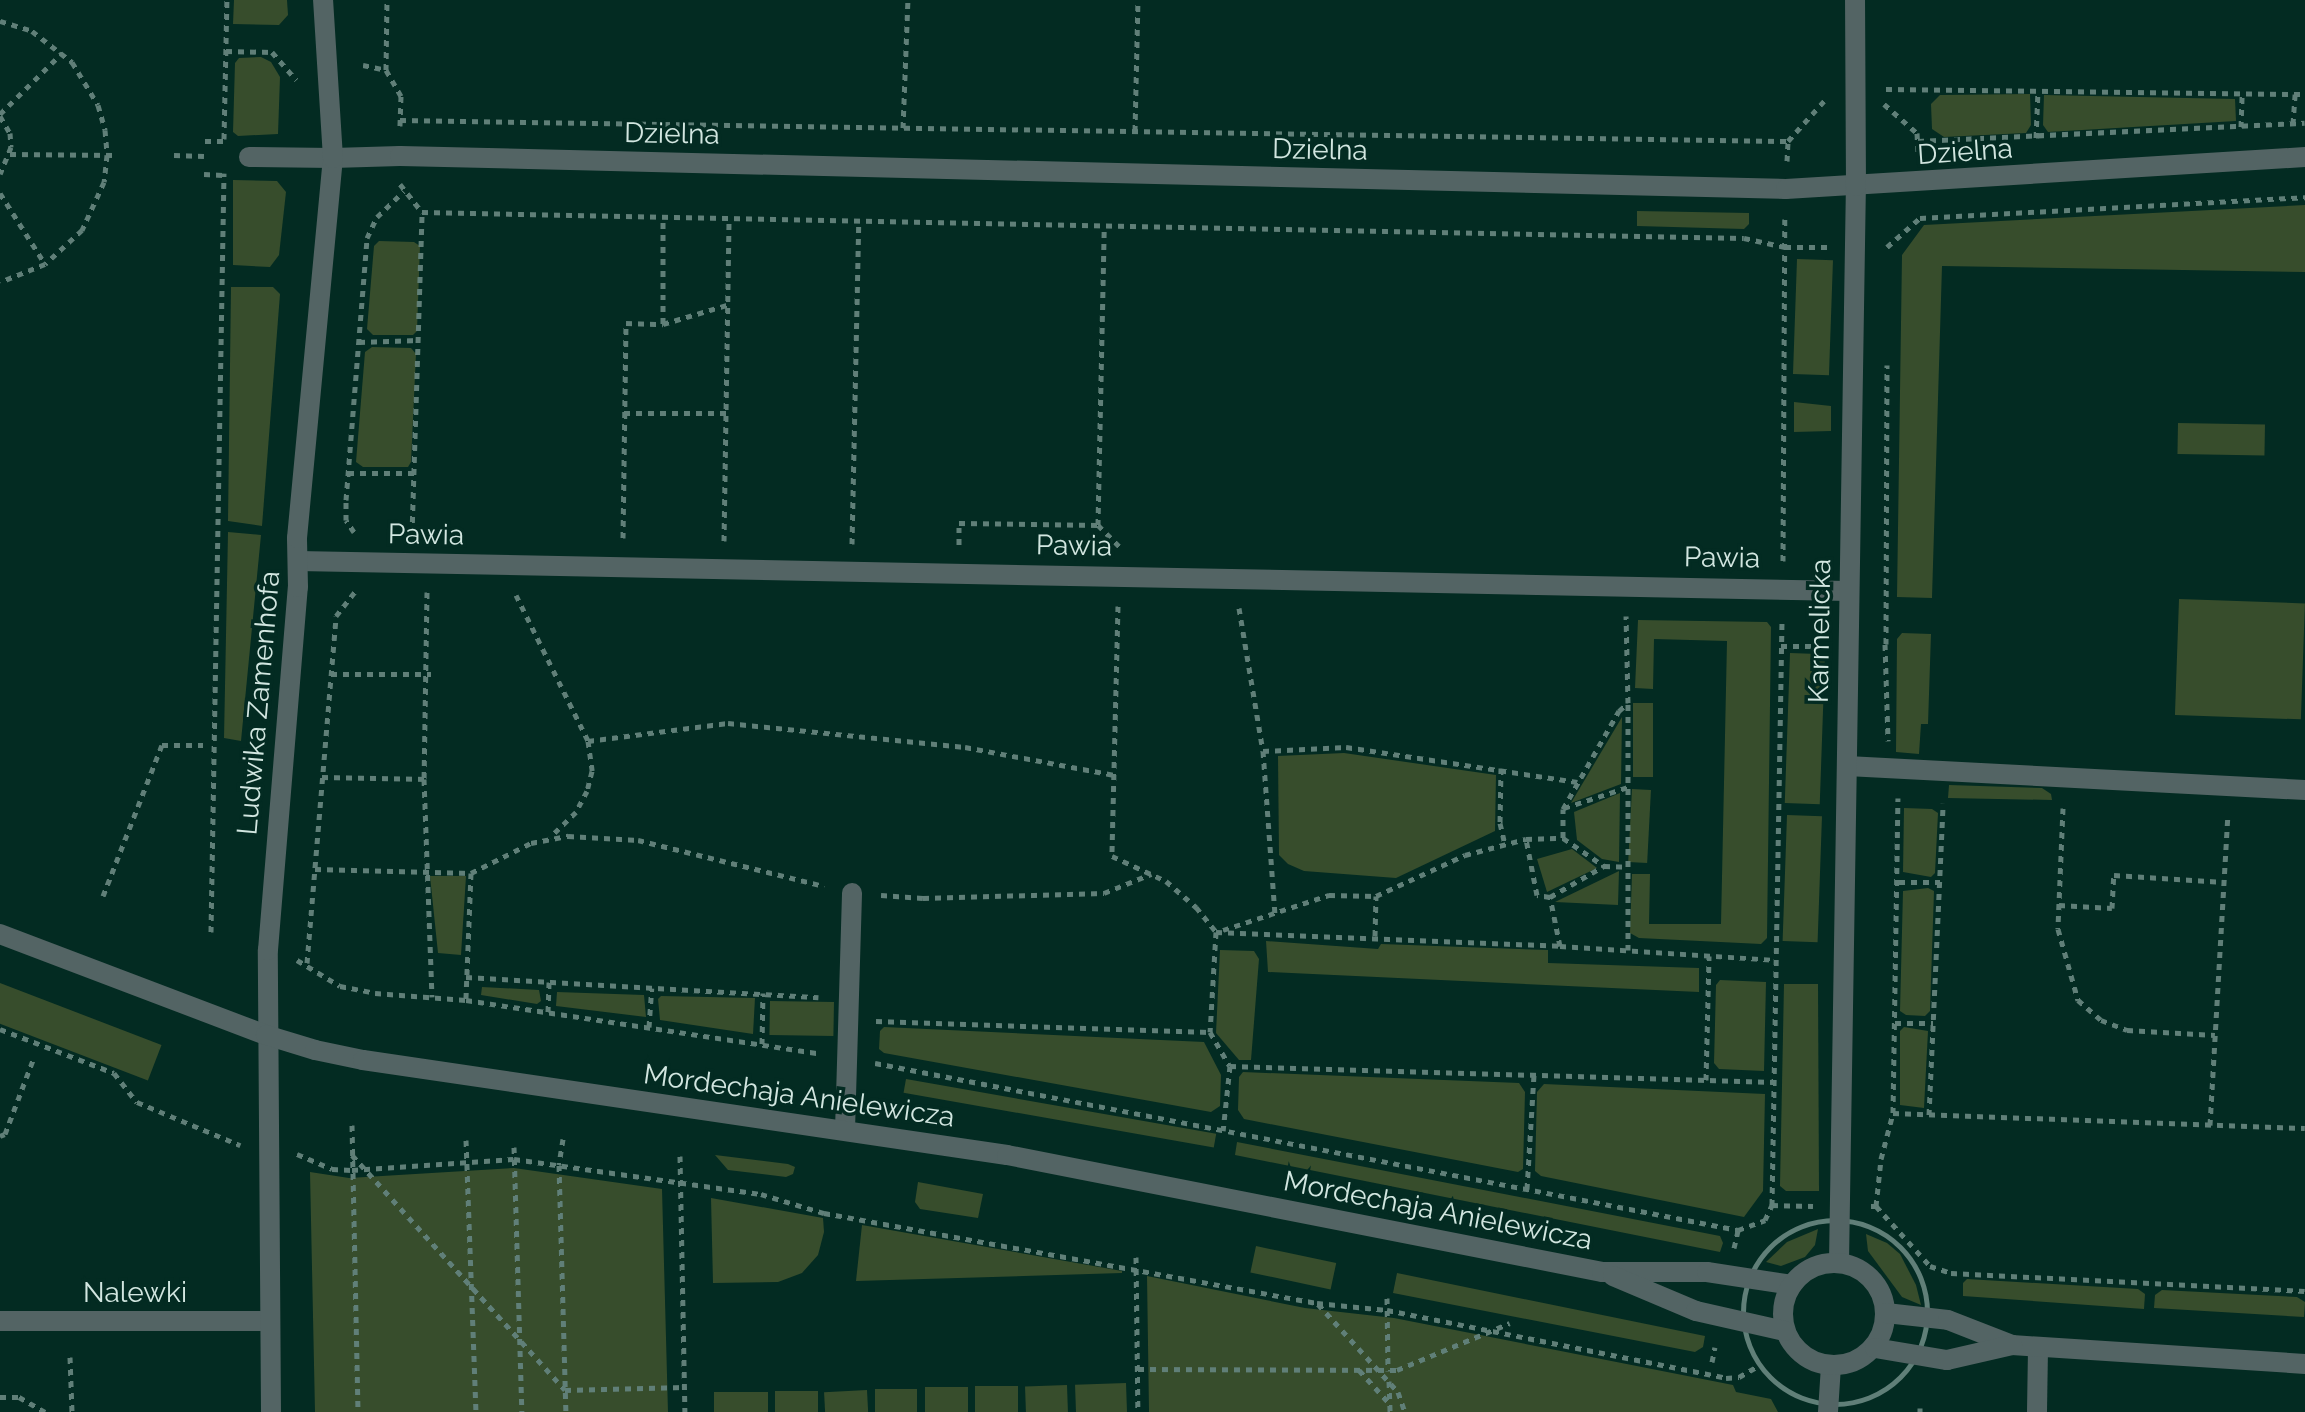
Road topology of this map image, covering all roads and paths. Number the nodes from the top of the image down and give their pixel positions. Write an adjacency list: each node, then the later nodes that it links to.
1 (227, 0): 8 (path)
2 (323, 0): 12 (street, Ludwika Zamenhofa)
3 (387, 0): 11 (path)
4 (908, 0): 25 (path)
5 (1138, 0): 26 (path)
6 (1855, 0): 19 (street, Karmelicka)
7 (0, 21): 9 (path)
8 (226, 51): 12 (path); 30 (path)
9 (63, 53): 20 (path); 32 (path)
10 (363, 65): 11 (path)
11 (386, 70): 21 (path)
12 (330, 87): 39 (street, Ludwika Zamenhofa)
13 (1886, 89): 14 (path)
14 (2038, 91): 15 (path); 27 (path)
15 (2242, 94): 16 (path); 24 (path)
16 (2295, 94): 17 (path); 23 (path)
17 (2305, 94)
18 (1824, 101): 19 (path)
19 (1853, 105): 29 (path); 43 (street, Karmelicka)
20 (0, 115): 31 (path)
21 (400, 120): 25 (path); 36 (path)
22 (2305, 123): 23 (path)
23 (2293, 124): 24 (path)
24 (2241, 127): 27 (path)
25 (903, 128): 26 (path)
26 (1135, 131): 28 (path)
27 (2036, 138): 29 (path)
28 (1788, 141)
29 (1918, 141): 42 (path)
30 (224, 152)
31 (10, 154): 32 (path); 41 (path)
32 (107, 155): 33 (path); 56 (path)
33 (115, 155)
34 (174, 155): 35 (path)
35 (204, 156)
36 (400, 156): 39 (street, Dzielna); 43 (street, Dzielna); 44 (path)
37 (249, 157): 39 (street, Dzielna)
38 (2305, 157): 42 (street, Dzielna)
39 (333, 158): 75 (street, Ludwika Zamenhofa)
40 (224, 164): 122 (path)
41 (0, 174)
42 (1920, 183): 43 (street, Dzielna); 50 (path)
43 (1856, 186): 54 (street, Karmelicka)
44 (404, 191): 47 (path); 61 (path)
45 (0, 193): 56 (path)
46 (2305, 197): 50 (path)
47 (422, 212): 48 (path); 60 (path)
48 (663, 217): 49 (path); 59 (path)
49 (729, 218): 51 (path); 58 (path)
50 (1920, 218): 53 (path)
51 (859, 221): 52 (path); 73 (path)
52 (1104, 227): 54 (path); 74 (path)
53 (1887, 247): 54 (path); 55 (path)
54 (1855, 248): 78 (street, Karmelicka)
55 (1887, 263)
56 (45, 264): 57 (path)
57 (0, 282)
58 (728, 305): 59 (path); 64 (path)
59 (663, 324): 63 (path)
60 (419, 340): 61 (path); 66 (path)
61 (359, 342): 65 (path)
62 (1887, 358): 83 (path)
63 (624, 413): 64 (path); 69 (path)
64 (726, 413): 71 (path)
65 (348, 473): 66 (path); 67 (path)
66 (414, 473): 68 (path)
67 (358, 540)
68 (412, 542)
69 (637, 543)
70 (710, 544): 71 (path)
71 (724, 544): 72 (path)
72 (737, 545)
73 (852, 549)
74 (959, 551)
75 (298, 561): 78 (street, Pawia); 146 (street, Ludwika Zamenhofa)
76 (357, 590): 84 (path)
77 (427, 591): 85 (path)
78 (1849, 591): 90 (street, Karmelicka)
79 (515, 593): 87 (path)
80 (1118, 605): 92 (path)
81 (1239, 607): 89 (path)
82 (1626, 615): 86 (path)
83 (1886, 644)
84 (331, 674): 85 (path); 93 (path)
85 (428, 674): 94 (path)
86 (1628, 703): 95 (path); 96 (path)
87 (588, 741): 92 (path); 103 (path)
88 (203, 745): 117 (path)
89 (1263, 751): 91 (path); 121 (path)
90 (1847, 766): 97 (street); 183 (street, Karmelicka)
91 (1501, 768): 95 (path); 106 (path)
92 (1114, 775): 112 (path)
93 (322, 777): 94 (path); 109 (path)
94 (427, 779): 110 (path)
95 (1577, 782): 101 (path)
96 (1628, 787): 101 (path); 108 (path)
97 (2305, 790)
98 (1894, 793): 113 (path)
99 (1943, 803): 114 (path)
100 (2063, 808): 120 (path)
101 (1563, 809): 104 (path)
102 (2228, 815): 115 (path)
103 (549, 837): 111 (path); 116 (path)
104 (1563, 838): 105 (path); 107 (path)
105 (1526, 839): 106 (path); 119 (path)
106 (1505, 845): 118 (path)
107 (1604, 866): 108 (path); 119 (path)
108 (1628, 867): 127 (path)
109 (315, 869): 110 (path); 131 (path)
110 (426, 871): 111 (path); 136 (path)
111 (471, 873): 132 (path)
112 (1151, 874): 116 (path); 123 (path)
113 (1899, 882): 114 (path); 141 (path)
114 (1940, 882): 142 (path)
115 (2224, 882): 120 (path); 147 (path)
116 (852, 893): 137 (street)
117 (103, 896)
118 (1376, 896): 121 (path); 125 (path)
119 (1550, 897): 126 (path)
120 (2059, 905): 147 (path)
121 (1275, 914): 123 (path)
122 (211, 932)
123 (1216, 932): 125 (path); 145 (path)
124 (0, 934): 146 (street, Mordechaja Anielewicza)
125 (1375, 936): 126 (path)
126 (1560, 946): 127 (path)
127 (1628, 950): 128 (path)
128 (1709, 956): 130 (path); 153 (path)
129 (296, 959): 131 (path)
130 (1775, 960)
131 (307, 963): 136 (path)
132 (466, 977): 133 (path); 138 (path)
133 (549, 982): 134 (path); 139 (path)
134 (652, 988): 135 (path); 143 (path)
135 (763, 993): 137 (path); 148 (path)
136 (432, 997): 138 (path)
137 (847, 998): 140 (street)
138 (466, 1000): 139 (path)
139 (548, 1012): 143 (path)
140 (847, 1020): 145 (path); 149 (street)
141 (1895, 1023): 142 (path); 155 (path)
142 (1933, 1023): 156 (path)
143 (649, 1027): 148 (path)
144 (0, 1029): 165 (path)
145 (1210, 1032): 151 (path)
146 (266, 1035): 160 (street, Mordechaja Anielewicza); 198 (street, Ludwika Zamenhofa)
147 (2215, 1035): 158 (path)
148 (762, 1045): 149 (path)
149 (845, 1057): 160 (street); 161 (path)
150 (33, 1060): 162 (path)
151 (1230, 1066): 152 (path); 161 (path)
152 (1534, 1075): 153 (path); 176 (path)
153 (1706, 1080): 154 (path)
154 (1774, 1082)
155 (1893, 1113): 156 (path); 187 (path)
156 (1929, 1115): 158 (path)
157 (352, 1125): 168 (path)
158 (2210, 1125): 159 (path)
159 (2305, 1128)
160 (845, 1130): 186 (street, Mordechaja Anielewicza)
161 (1223, 1131): 176 (path)
162 (0, 1136)
163 (563, 1139): 172 (path)
164 (466, 1140): 171 (path)
165 (236, 1144)
166 (514, 1147): 170 (path)
167 (291, 1152): 173 (path)
168 (352, 1155): 173 (path); 174 (path)
169 (680, 1156): 175 (path)
170 (514, 1159): 171 (path); 172 (path); 202 (path)
171 (467, 1163): 174 (path); 190 (path)
172 (559, 1165): 175 (path); 218 (path)
173 (352, 1170): 174 (path); 226 (path)
174 (366, 1170): 190 (path)
175 (680, 1182): 185 (path); 217 (path)
176 (1527, 1189): 181 (path)
177 (1772, 1205): 178 (path)
178 (1818, 1206)
179 (1815, 1223): 184 (path)
180 (1865, 1226): 194 (path)
181 (1738, 1230)
182 (1136, 1257): 185 (path)
183 (1839, 1263): 188 (street); 196 (street)
184 (1757, 1264)
185 (1136, 1268): 193 (path); 211 (path)
186 (1602, 1272): 188 (street, Mordechaja Anielewicza); 201 (street, Mordechaja Anielewicza)
187 (1951, 1273): 189 (path); 191 (path)
188 (1792, 1285): 201 (street)
189 (1950, 1286)
190 (473, 1288): 202 (path); 227 (path)
191 (2305, 1291)
192 (1387, 1298): 195 (path)
193 (1317, 1303): 195 (path); 213 (path)
194 (1927, 1305)
195 (1387, 1310): 200 (path); 214 (path)
196 (1886, 1313): 204 (street); 206 (street)
197 (0, 1321): 198 (street, Nalewki)
198 (269, 1321): 225 (street, Ludwika Zamenhofa)
199 (1510, 1323): 200 (path)
200 (1490, 1330): 209 (path); 214 (path)
201 (1785, 1331): 210 (street)
202 (520, 1340): 218 (path); 228 (path)
203 (1748, 1341): 209 (path)
204 (2012, 1345): 205 (street); 206 (street)
205 (2038, 1347): 208 (street); 235 (street)
206 (1875, 1348): 210 (street)
207 (70, 1357): 224 (path)
208 (2305, 1364)
209 (1760, 1365): 219 (path)
210 (1831, 1366): 234 (street)
211 (1138, 1369): 212 (path); 231 (path)
212 (1358, 1369): 213 (path); 222 (path)
213 (1377, 1369): 214 (path); 216 (path)
214 (1388, 1369): 216 (path)
215 (1903, 1375): 221 (path)
216 (1389, 1380): 222 (path); 233 (path)
217 (685, 1387): 218 (path); 230 (path)
218 (565, 1390): 229 (path)
219 (1792, 1394)
220 (0, 1397): 223 (path)
221 (1865, 1399)
222 (1389, 1403): 232 (path)
223 (45, 1412)
224 (72, 1412)
225 (271, 1412)
226 (358, 1412)
227 (476, 1412)
228 (522, 1412)
229 (566, 1412)
230 (685, 1412)
231 (1138, 1412)
232 (1390, 1412)
233 (1405, 1412)
234 (1828, 1412)
235 (2037, 1412)

